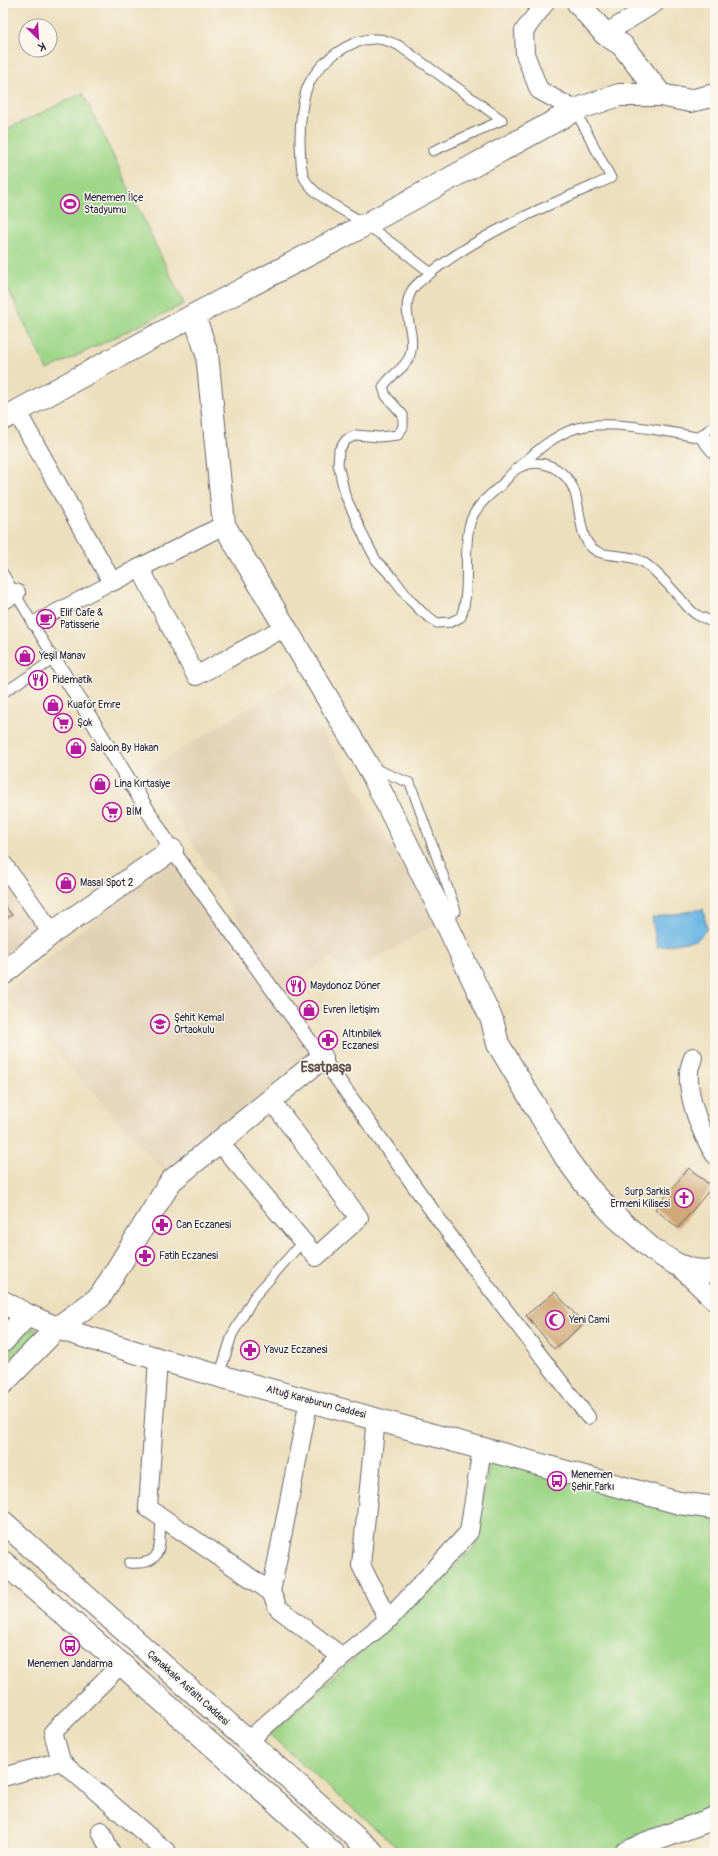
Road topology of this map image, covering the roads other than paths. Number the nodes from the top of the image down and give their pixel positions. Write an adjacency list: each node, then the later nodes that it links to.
1 (545, 3): 7 (street)
2 (578, 3): 4 (main road)
3 (655, 3): 4 (street)
4 (606, 34): 5 (main road)
5 (661, 95): 6 (main road); 7 (main road)
6 (715, 96)
7 (575, 110): 9 (main road); 10 (lane)
8 (433, 151): 9 (lane)
9 (366, 224): 10 (lane); 11 (main road)
10 (431, 273): 17 (lane)
11 (194, 315): 12 (main road); 18 (main road)
12 (10, 415): 21 (street)
13 (715, 426): 14 (lane)
14 (699, 437): 15 (lane); 16 (lane); 17 (lane)
15 (715, 440)
16 (715, 456)
17 (518, 468): 24 (lane)
18 (224, 525): 19 (street); 25 (main road)
19 (140, 568): 21 (street); 25 (street)
20 (3, 573): 22 (lane)
21 (112, 582): 23 (street)
22 (9, 597): 23 (lane)
23 (34, 623): 26 (lane)
24 (715, 626)
25 (284, 627): 28 (main road)
26 (54, 659): 27 (lane); 29 (street)
27 (3, 693)
28 (368, 766): 31 (main road); 31 (lane)
29 (172, 850): 32 (main road); 35 (street)
30 (3, 864): 32 (street)
31 (442, 914): 40 (main road)
32 (52, 933): 33 (main road)
33 (3, 974)
34 (693, 1057): 38 (street)
35 (322, 1058): 36 (main road); 51 (street)
36 (271, 1100): 37 (main road); 39 (street)
37 (219, 1142): 39 (street); 45 (main road)
38 (715, 1155)
39 (303, 1241): 48 (lane)
40 (676, 1264): 41 (main road); 43 (street)
41 (715, 1272)
42 (3, 1302): 44 (main road, Altuğ Karaburun Caddesi)
43 (715, 1302)
44 (27, 1315): 45 (main road, Altuğ Karaburun Caddesi); 46 (main road)
45 (57, 1328): 47 (main road, Altuğ Karaburun Caddesi); 49 (main road)
46 (3, 1341)
47 (158, 1359): 48 (main road, Altuğ Karaburun Caddesi); 55 (street)
48 (219, 1376): 50 (main road, Altuğ Karaburun Caddesi)
49 (3, 1383)
50 (309, 1400): 52 (main road, Altuğ Karaburun Caddesi); 59 (street)
51 (588, 1418)
52 (376, 1419): 53 (main road, Altuğ Karaburun Caddesi); 60 (street)
53 (482, 1448): 54 (main road, Altuğ Karaburun Caddesi); 60 (street)
54 (715, 1508)
55 (161, 1517): 58 (lane); 59 (street)
56 (4, 1523): 63 (main road, Çanakkale Asfaltı Caddesi)
57 (3, 1562): 62 (main road)
58 (129, 1563)
59 (271, 1592): 61 (street)
60 (388, 1620): 61 (street)
61 (342, 1657): 63 (street)
62 (121, 1664): 64 (street); 71 (main road)
63 (248, 1742): 72 (main road, Çanakkale Asfaltı Caddesi)
64 (61, 1761): 65 (street); 70 (street)
65 (3, 1777)
66 (715, 1818): 68 (main road)
67 (101, 1831): 69 (street)
68 (650, 1848): 73 (main road)
69 (111, 1853)
70 (168, 1853)
71 (333, 1853)
72 (373, 1853)
73 (626, 1853)

